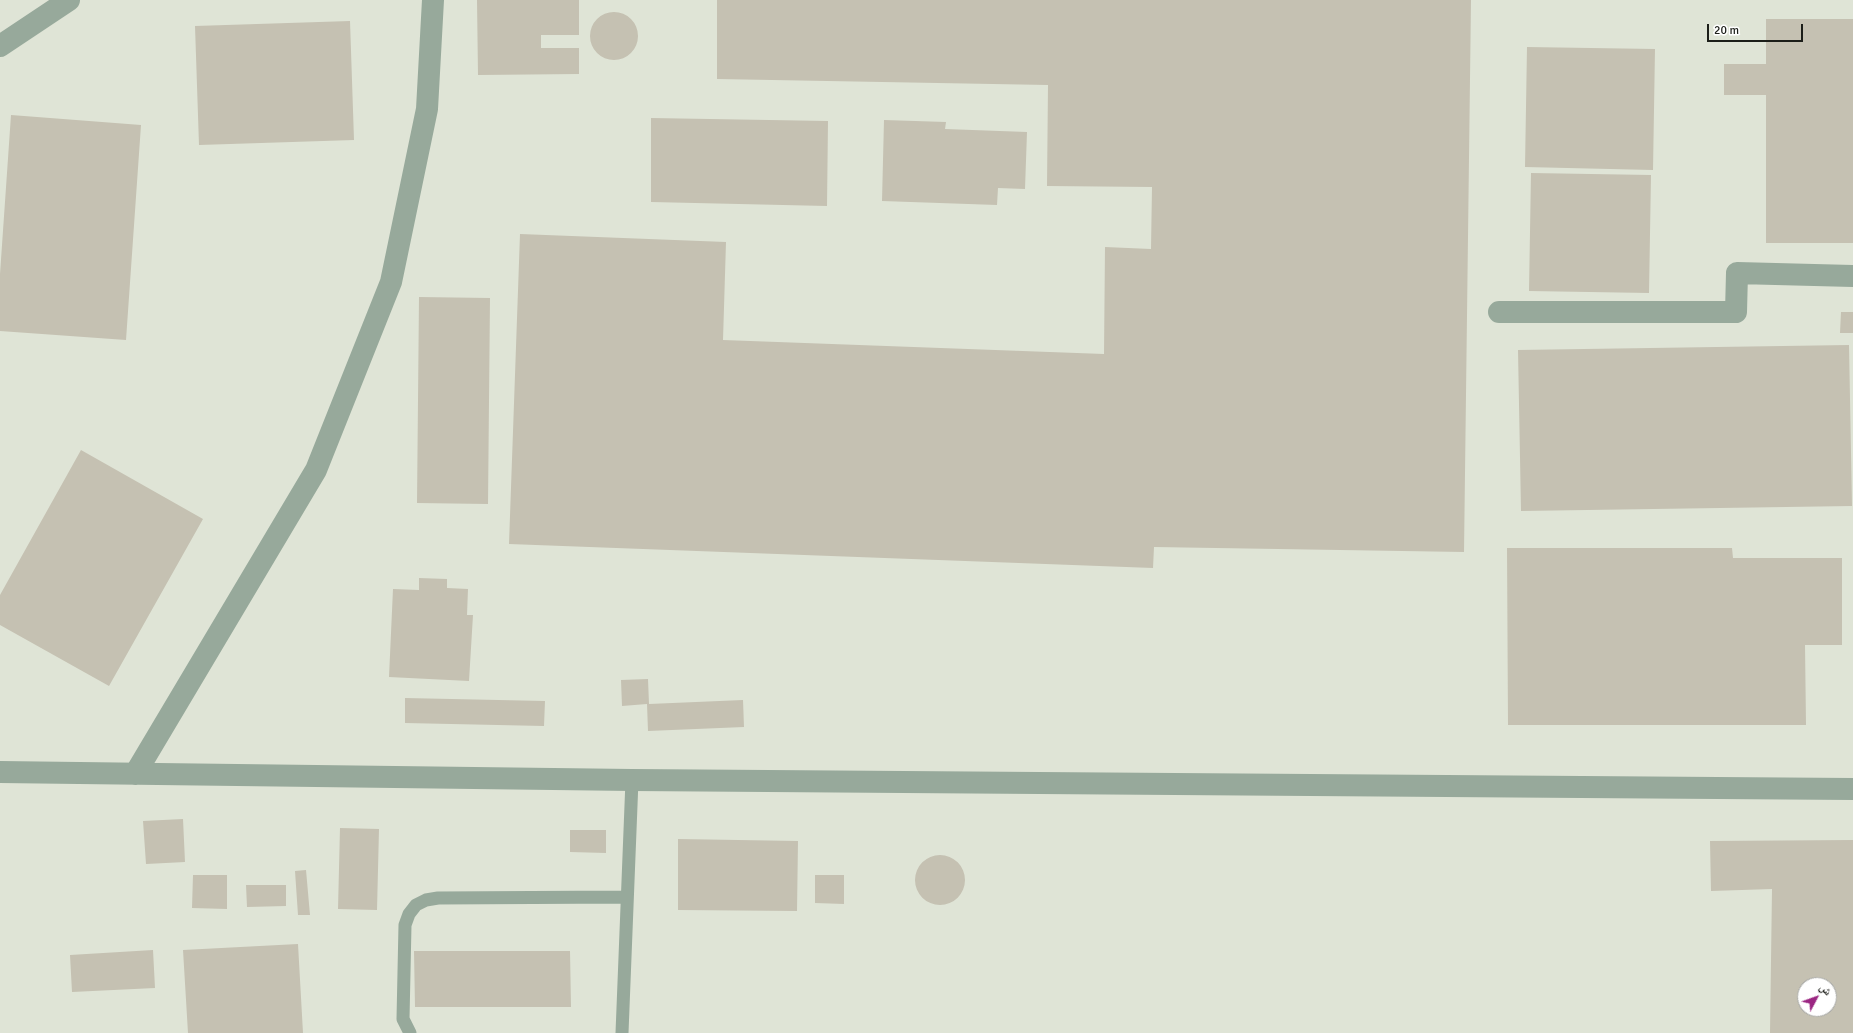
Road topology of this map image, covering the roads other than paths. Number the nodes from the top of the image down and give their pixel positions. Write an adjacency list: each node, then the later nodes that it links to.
1 (69, 0): 3 (street)
2 (433, 0): 7 (street)
3 (0, 46)
4 (1853, 276): 5 (street)
5 (1499, 312)
6 (0, 772): 7 (street)
7 (135, 774): 8 (street)
8 (632, 780): 9 (street); 10 (lane)
9 (1853, 789)
10 (626, 896): 11 (lane); 12 (lane)
11 (410, 1033)
12 (622, 1033)

